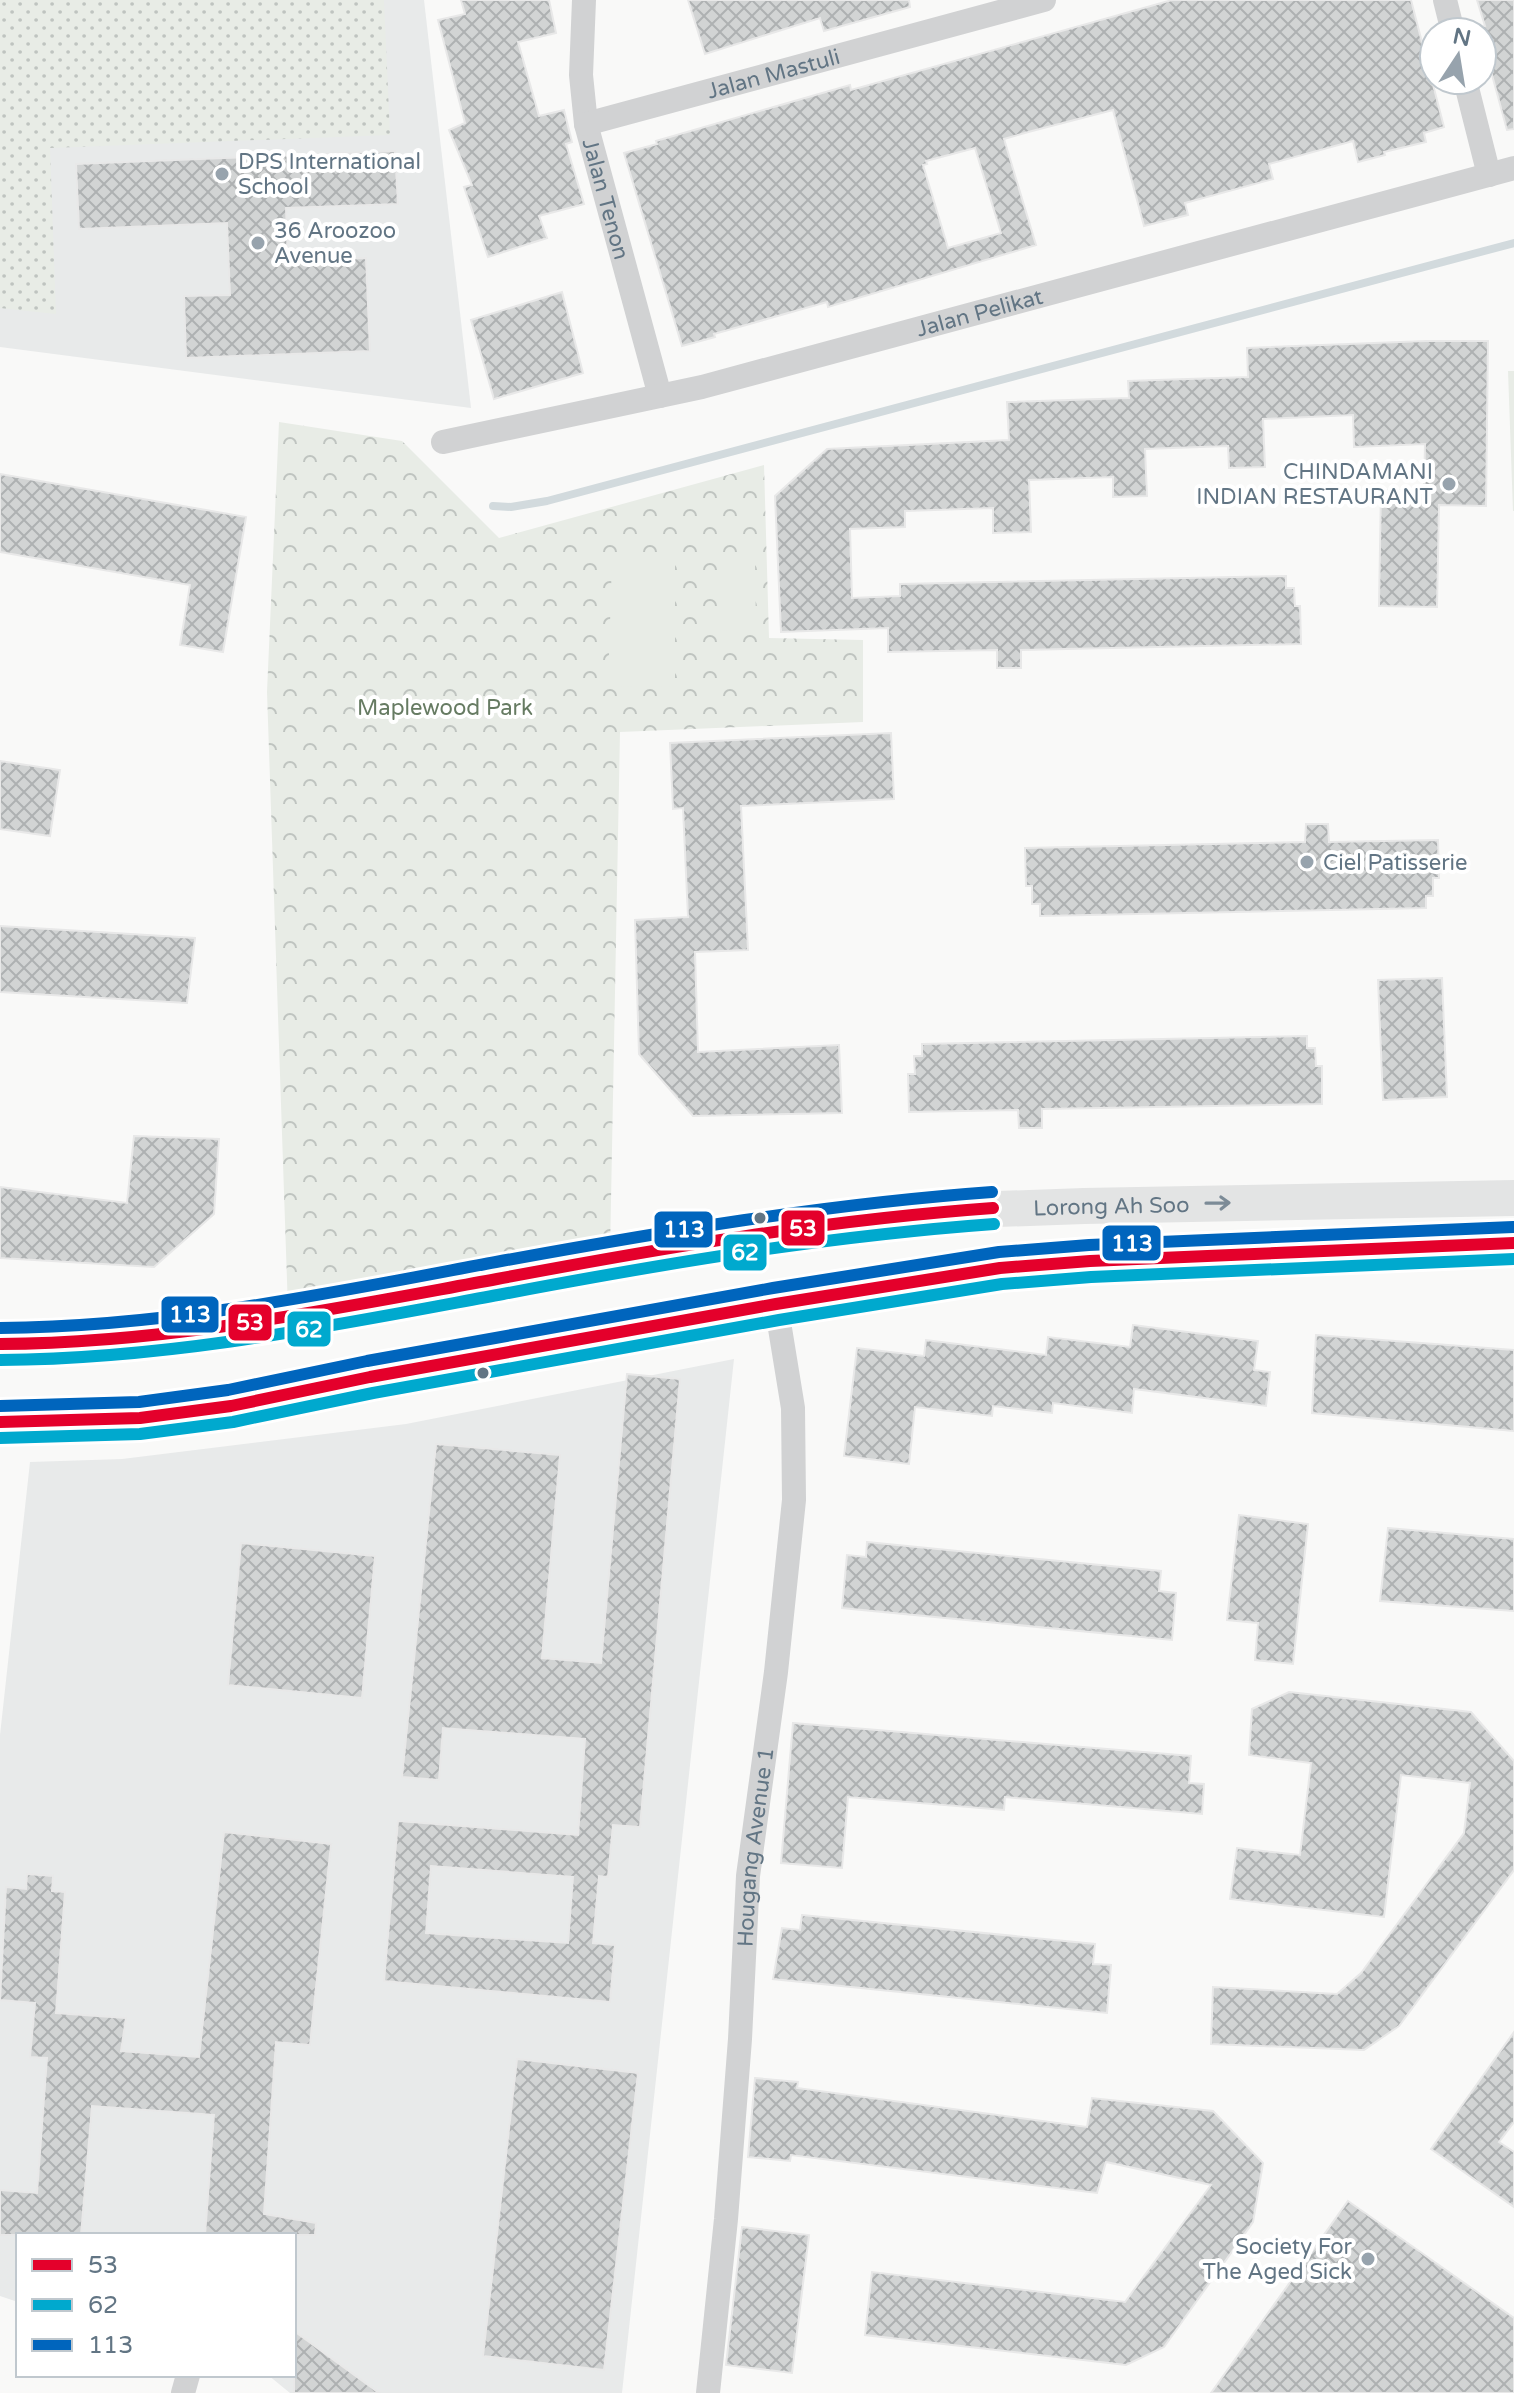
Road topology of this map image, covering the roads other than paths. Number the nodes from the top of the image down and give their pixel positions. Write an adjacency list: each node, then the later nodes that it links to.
1 (584, 0): 5 (street, Jalan Tenon)
2 (1044, 0): 3 (street, Jalan Mastuli)
3 (958, 11): 5 (street, Jalan Mastuli)
4 (1469, 96): 7 (street)
5 (586, 124): 8 (street, Jalan Tenon)
6 (1514, 168): 7 (street, Jalan Pelikat)
7 (1489, 175): 8 (street, Jalan Pelikat)
8 (660, 396): 9 (street, Jalan Pelikat)
9 (443, 442)
10 (1514, 1198): 11 (main road, Lorong Ah Soo, one-way to 10)
11 (1084, 1206): 13 (main road); 15 (main road, Lorong Ah Soo)
12 (1514, 1243): 13 (main road)
13 (1090, 1261): 14 (main road)
14 (776, 1304): 16 (main road); 17 (street, Hougang Avenue 1)
15 (0, 1344)
16 (0, 1422)
17 (708, 2393)

